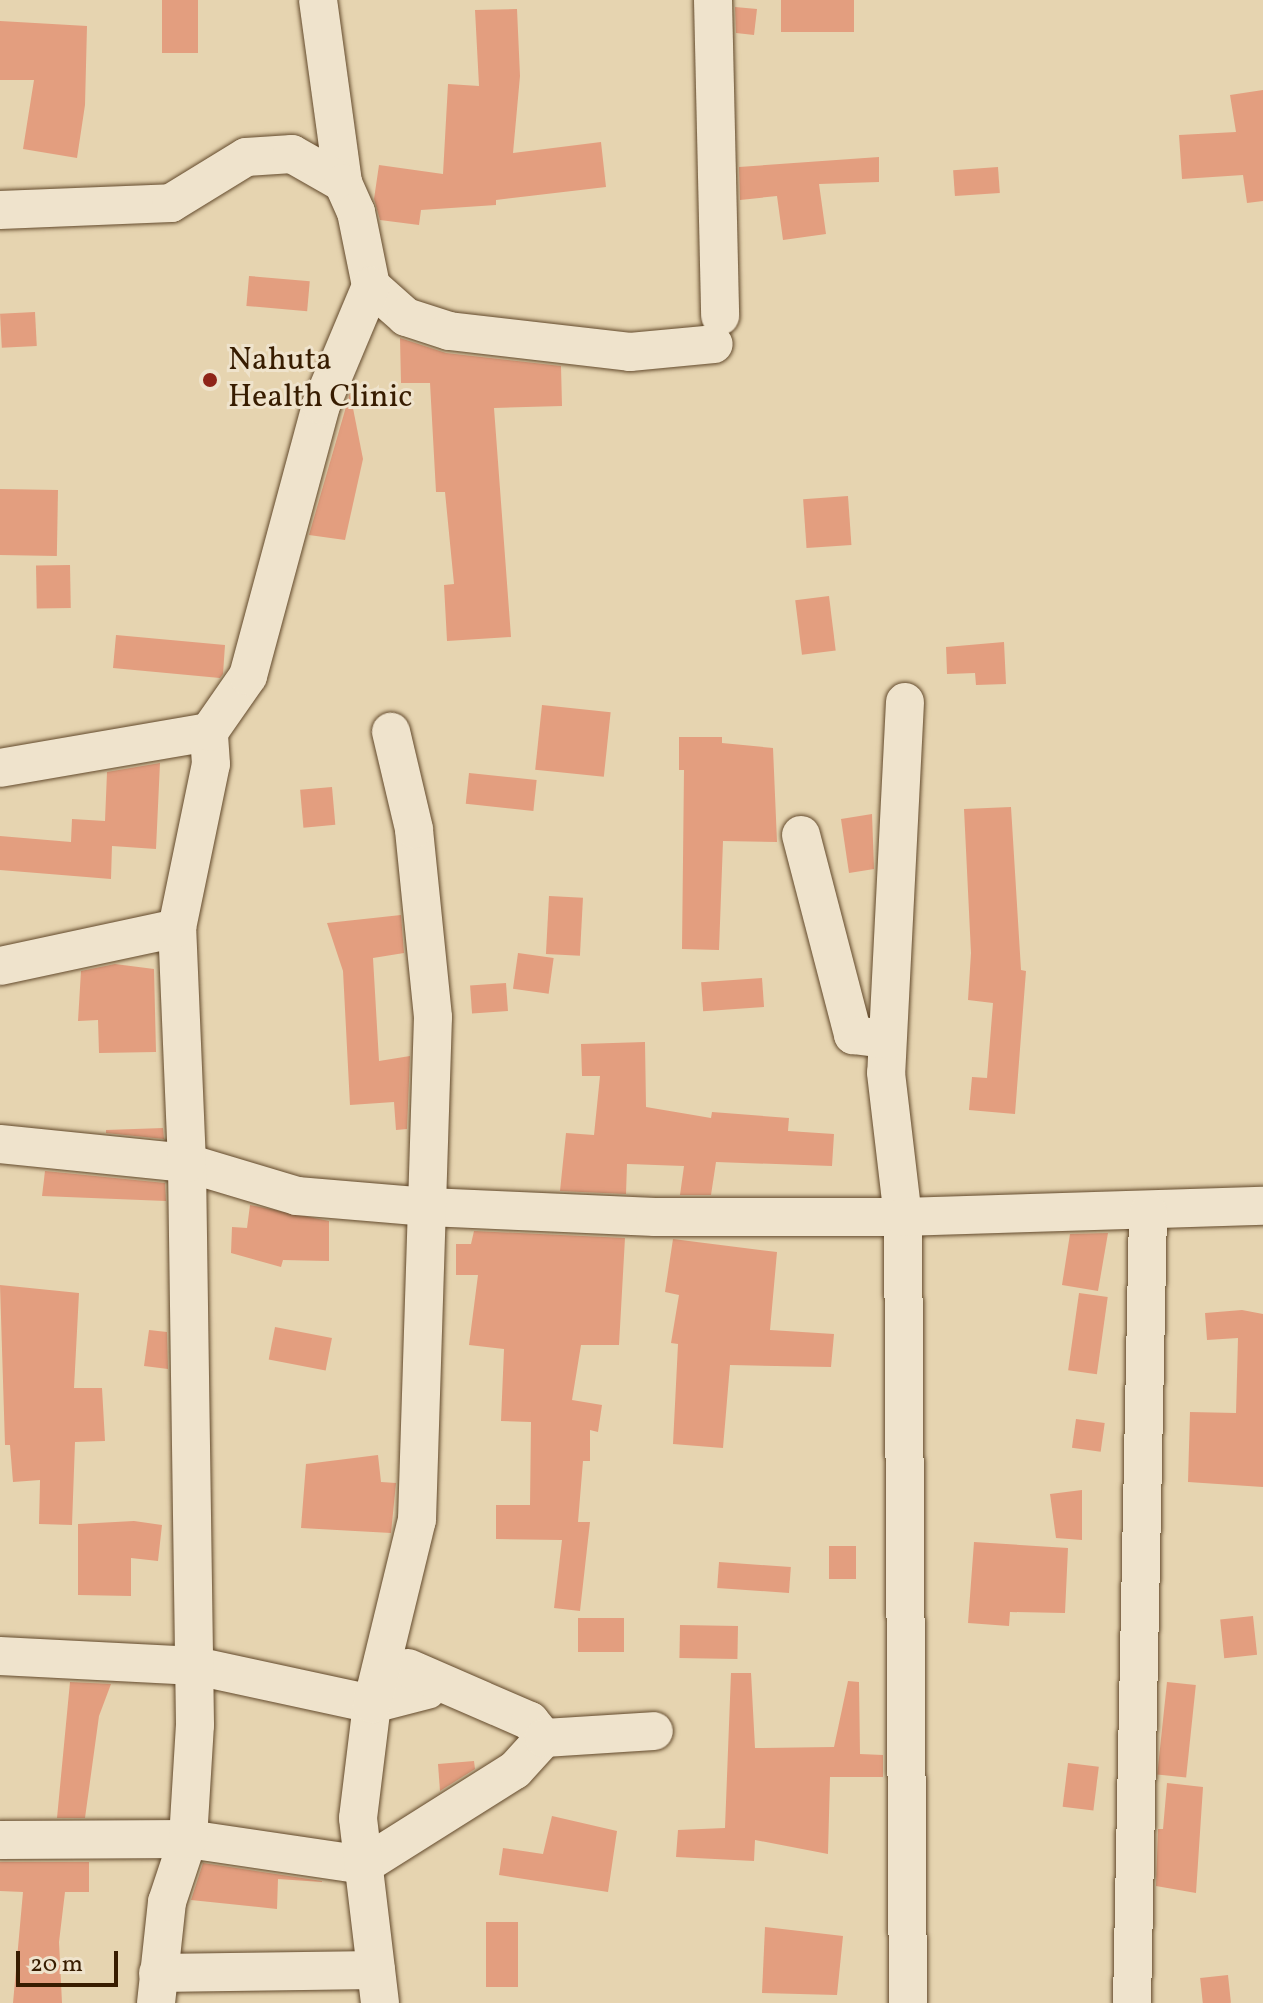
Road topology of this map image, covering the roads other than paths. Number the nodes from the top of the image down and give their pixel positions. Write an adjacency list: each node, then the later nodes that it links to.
1 (318, 0): 3 (street)
2 (713, 0): 5 (street)
3 (343, 183): 4 (street); 5 (street)
4 (0, 210)
5 (371, 286): 7 (street)
6 (905, 702): 13 (street)
7 (209, 732): 9 (street); 11 (street)
8 (391, 732): 17 (street)
9 (0, 768)
10 (801, 835): 13 (street)
11 (177, 928): 12 (street); 15 (street)
12 (0, 966)
13 (887, 1039): 19 (street)
14 (0, 1144): 15 (street)
15 (187, 1163): 17 (street); 22 (street)
16 (1263, 1206): 18 (street)
17 (428, 1207): 19 (street); 21 (street)
18 (1148, 1213): 19 (street); 33 (street)
19 (903, 1217): 32 (street)
20 (0, 1656): 22 (street)
21 (384, 1657): 24 (street); 26 (street)
22 (196, 1666): 24 (street); 27 (street)
23 (427, 1690): 24 (street)
24 (372, 1704): 29 (street)
25 (654, 1731): 26 (street)
26 (544, 1738): 29 (street)
27 (188, 1839): 28 (street); 29 (street); 31 (street)
28 (0, 1840)
29 (364, 1865): 30 (street)
30 (378, 1987): 31 (street)
31 (157, 1988)
32 (908, 2003)
33 (1132, 2003)

